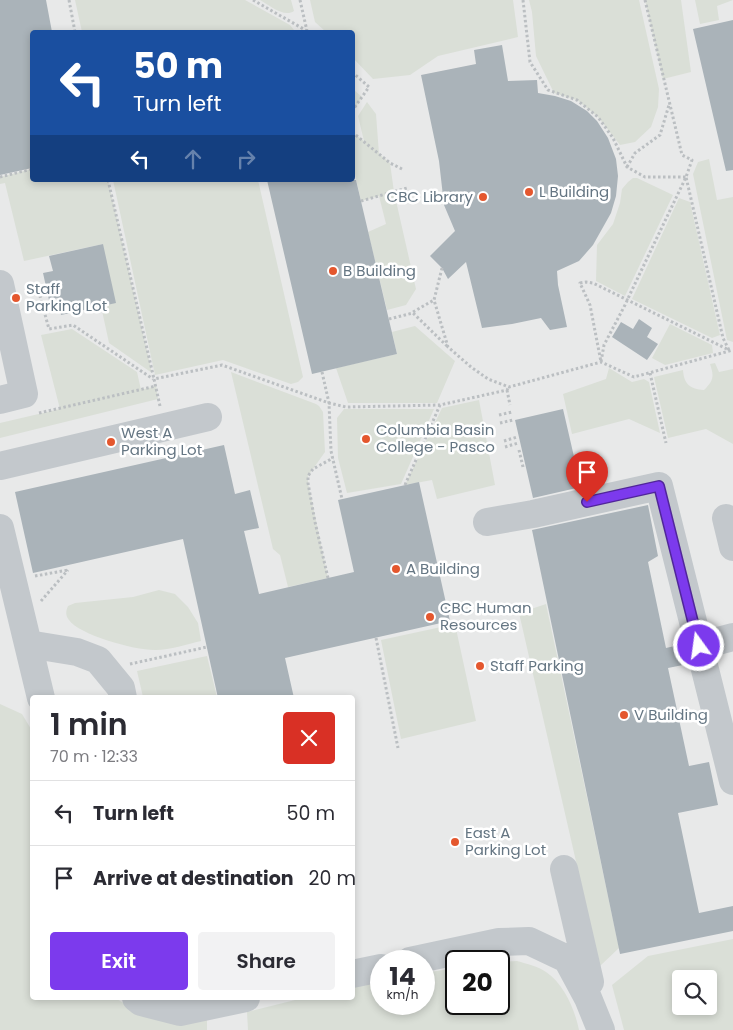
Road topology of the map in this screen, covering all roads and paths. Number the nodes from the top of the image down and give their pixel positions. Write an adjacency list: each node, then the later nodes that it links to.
1 (68, 0): 6 (path)
2 (252, 0): 7 (path)
3 (300, 0): 8 (path)
4 (523, 0): 13 (path)
5 (645, 0): 10 (path)
6 (76, 30)
7 (304, 30)
8 (307, 30)
9 (355, 75): 11 (path)
10 (669, 104): 13 (path); 17 (path)
11 (355, 106)
12 (355, 134): 14 (path)
13 (627, 167): 17 (path)
14 (402, 169)
15 (30, 170): 16 (path)
16 (0, 177)
17 (686, 177): 25 (path); 29 (path)
18 (108, 182): 33 (path)
19 (408, 188): 20 (path)
20 (361, 201)
21 (442, 268): 24 (path)
22 (0, 284): 37 (lane)
23 (46, 287): 33 (path)
24 (434, 300): 26 (path); 28 (path)
25 (627, 300): 29 (path); 30 (path); 30 (path)
26 (413, 312): 27 (path); 28 (path)
27 (389, 319)
28 (448, 347): 35 (path)
29 (731, 350): 32 (path)
30 (601, 362): 32 (path); 35 (path)
31 (322, 372): 38 (path)
32 (650, 373): 50 (path)
33 (154, 379): 34 (path); 38 (path)
34 (156, 386): 36 (path); 42 (path)
35 (508, 388): 39 (path); 40 (path)
36 (158, 398)
37 (0, 400)
38 (329, 403): 39 (path); 53 (path)
39 (440, 405): 56 (path)
40 (510, 405)
41 (512, 412): 43 (path)
42 (34, 415)
43 (499, 415)
44 (208, 417): 54 (lane)
45 (513, 420): 46 (path)
46 (500, 423)
47 (517, 437): 48 (path)
48 (504, 441)
49 (518, 443): 51 (path)
50 (666, 443)
51 (505, 447)
52 (519, 450): 55 (path)
53 (333, 458): 57 (path); 63 (path)
54 (0, 466)
55 (523, 466)
56 (406, 485)
57 (342, 499)
58 (726, 518): 61 (lane)
59 (487, 522): 68 (lane)
60 (0, 528): 67 (lane)
61 (733, 547)
62 (29, 577): 64 (path)
63 (328, 578)
64 (36, 607)
65 (733, 637): 68 (lane)
66 (376, 638): 73 (path)
67 (28, 644): 71 (lane); 72 (lane)
68 (699, 646): 74 (lane)
69 (207, 647): 70 (path)
70 (130, 664)
71 (40, 695)
72 (123, 695)
73 (398, 748)
74 (733, 781)
75 (564, 870): 81 (lane)
76 (435, 956): 81 (lane)
77 (370, 970): 78 (lane)
78 (355, 973)
79 (138, 1000): 80 (lane)
80 (237, 1000)
81 (601, 1030)

